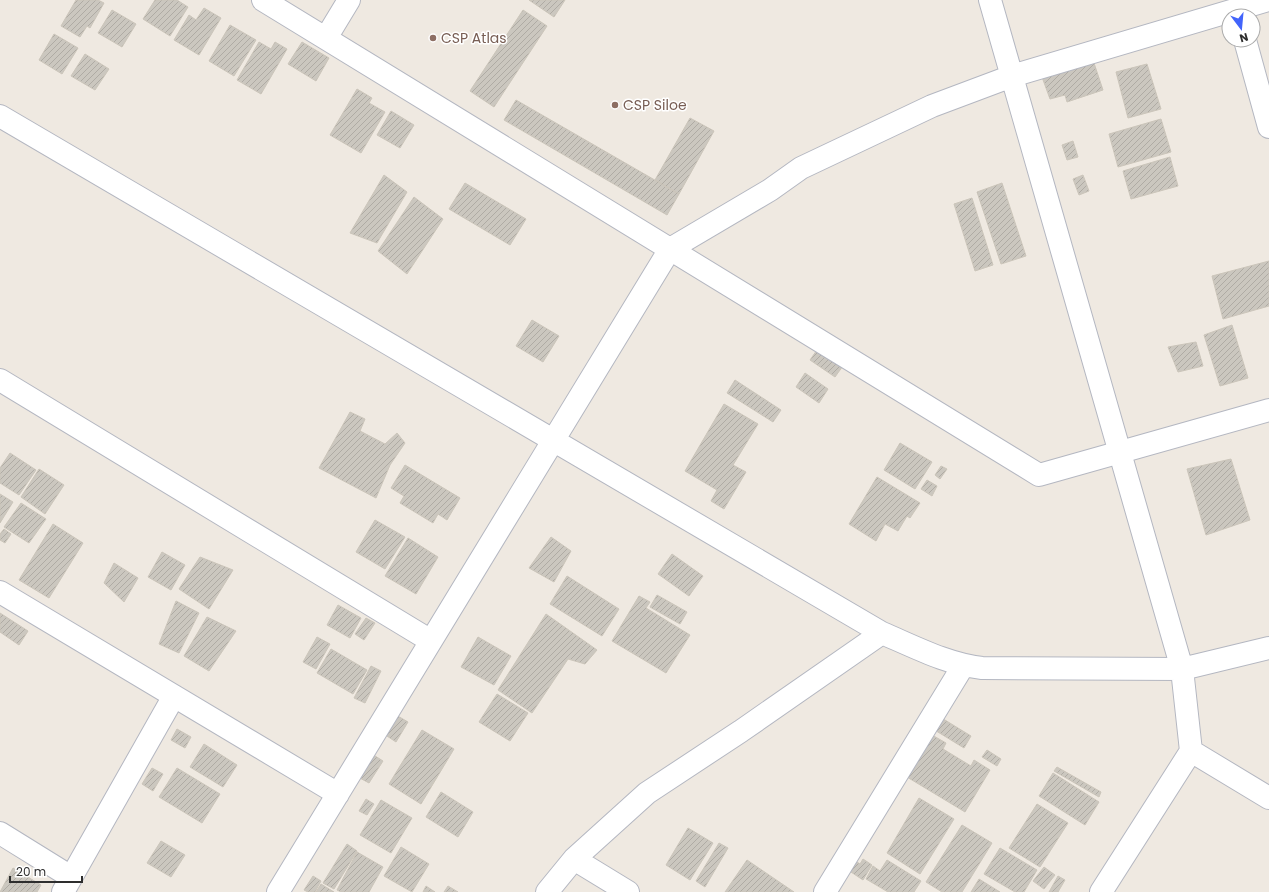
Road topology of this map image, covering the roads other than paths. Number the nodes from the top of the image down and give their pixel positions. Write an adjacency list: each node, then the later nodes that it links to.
1 (263, 0): 7 (street)
2 (349, 0): 7 (street)
3 (990, 0): 9 (street)
4 (1268, 0): 5 (street)
5 (1249, 8)
6 (1221, 17): 9 (street)
7 (326, 38): 12 (street)
8 (1247, 48): 11 (street)
9 (1012, 76): 12 (street); 16 (street)
10 (0, 116): 15 (street)
11 (1269, 127)
12 (670, 249): 15 (street); 16 (street)
13 (0, 380): 19 (street)
14 (1269, 410): 16 (street)
15 (553, 440): 18 (street); 19 (street)
16 (1120, 453): 22 (street)
17 (0, 592): 23 (street)
18 (882, 633): 21 (street); 28 (street)
19 (431, 641): 25 (street)
20 (1269, 648): 22 (street)
21 (963, 666): 22 (street); 33 (street)
22 (1182, 669): 24 (street)
23 (174, 696): 25 (street); 29 (street)
24 (1192, 751): 26 (street); 34 (street)
25 (338, 794): 30 (street)
26 (1269, 798)
27 (0, 833): 29 (street)
28 (574, 859): 31 (street); 32 (street)
29 (67, 885)
30 (278, 892)
31 (547, 892)
32 (628, 892)
33 (825, 892)
34 (1101, 892)

